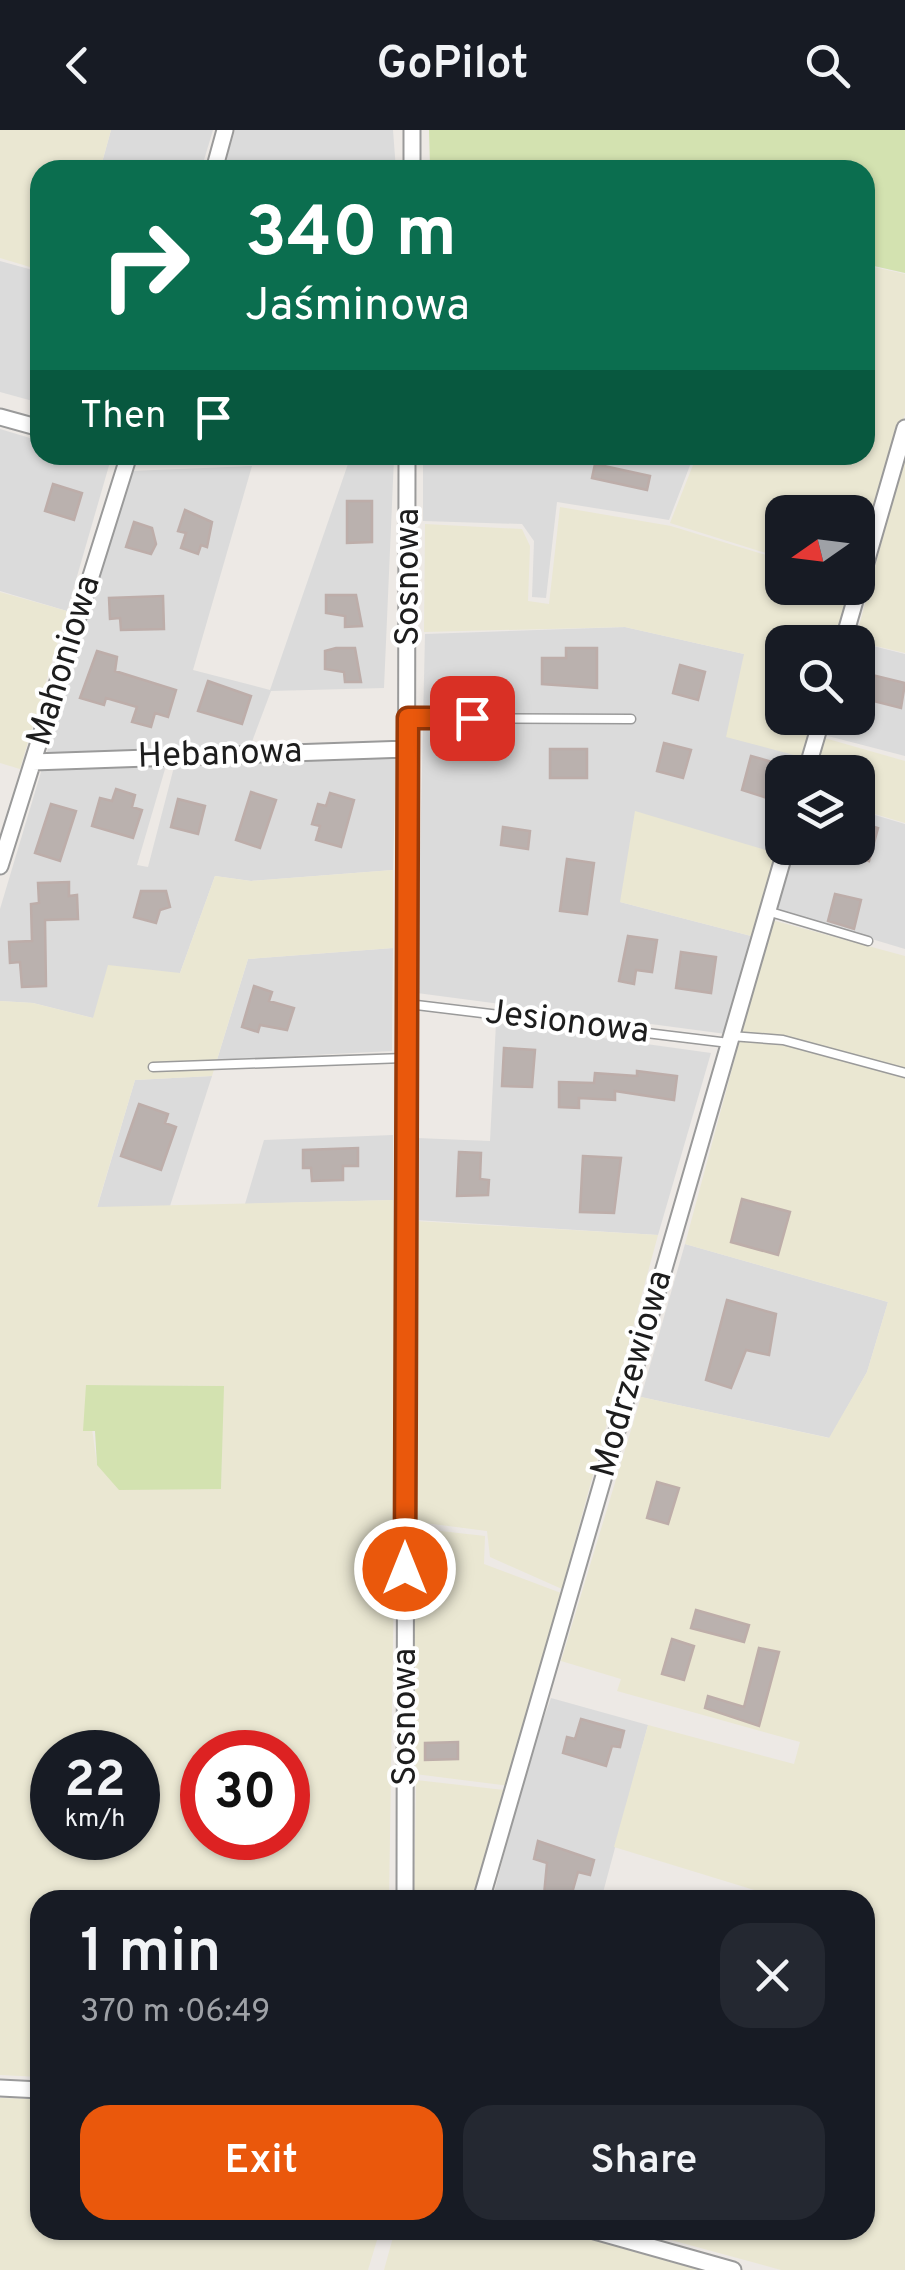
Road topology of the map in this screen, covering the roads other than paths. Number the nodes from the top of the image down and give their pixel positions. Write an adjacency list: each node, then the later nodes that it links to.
1 (225, 130): 3 (street)
2 (412, 130): 4 (street)
3 (217, 160)
4 (412, 160)
5 (0, 416): 6 (street)
6 (30, 425)
7 (905, 428): 10 (street)
8 (126, 465): 14 (street, Mahoniowa)
9 (408, 465): 11 (street, Sosnowa)
10 (848, 625)
11 (408, 718): 12 (lane); 13 (street, Sosnowa)
12 (631, 719)
13 (407, 749): 14 (street, Hebanowa); 19 (street, Sosnowa)
14 (33, 762): 16 (street, Mahoniowa)
15 (781, 865): 17 (street, Modrzewiowa)
16 (0, 866)
17 (766, 911): 18 (lane); 20 (street, Modrzewiowa)
18 (868, 940)
19 (404, 1004): 20 (lane, Jesionowa); 21 (street, Sosnowa)
20 (731, 1039): 23 (lane, Jesionowa); 25 (street, Modrzewiowa)
21 (404, 1058): 22 (lane); 24 (street, Sosnowa)
22 (153, 1067)
23 (905, 1073)
24 (405, 1890)
25 (483, 1890)
26 (0, 2088): 27 (street)
27 (30, 2090)
28 (626, 2240): 29 (street)
29 (733, 2270)

